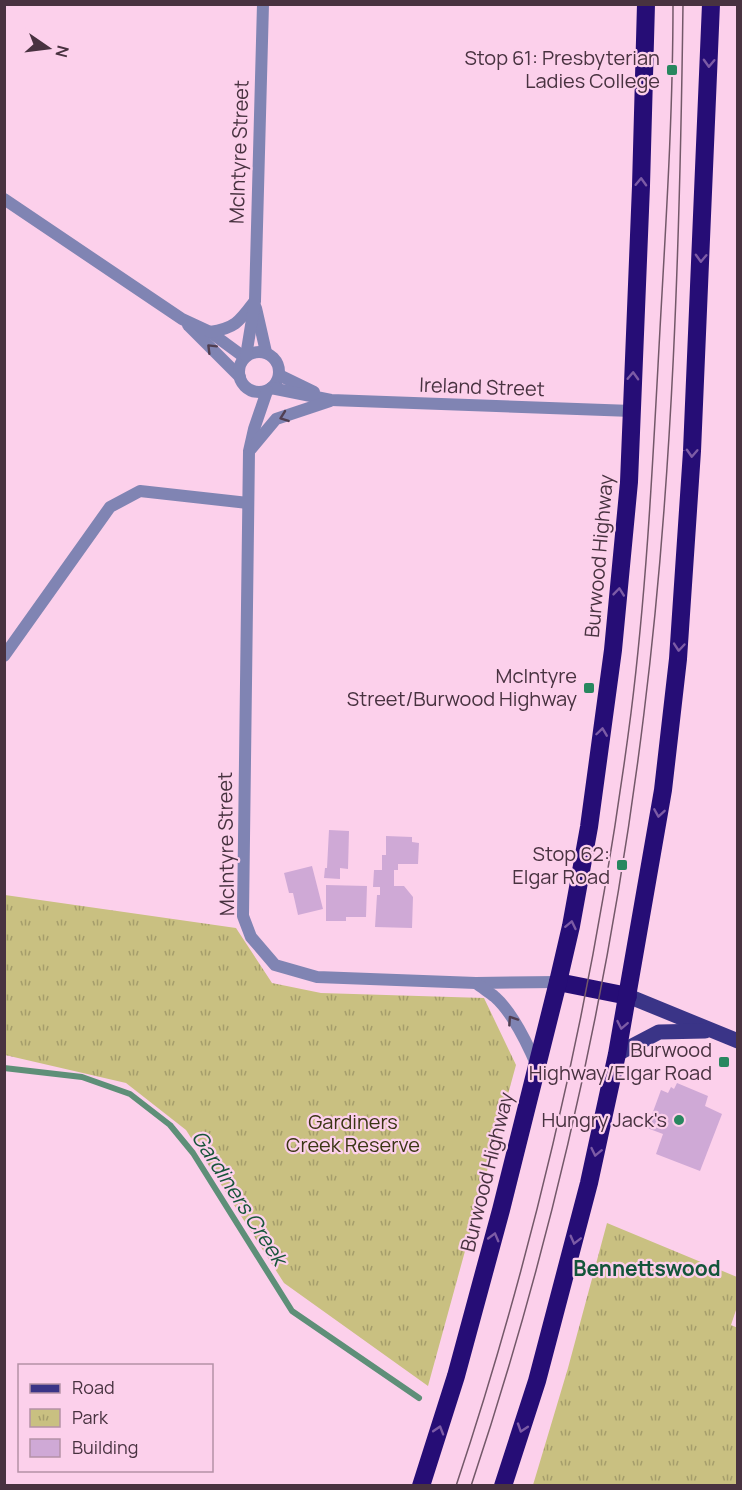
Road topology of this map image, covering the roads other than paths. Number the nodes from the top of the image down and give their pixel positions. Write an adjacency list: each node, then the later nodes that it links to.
1 (263, 4): 5 (street, McIntyre Street)
2 (646, 4): 15 (highway, Burwood Highway, one-way to 2)
3 (711, 4): 22 (highway, one-way to 22)
4 (4, 199): 6 (street)
5 (255, 301): 7 (street); 8 (street, McIntyre Street); 9 (street, McIntyre Street)
6 (182, 319): 7 (street); 11 (street, one-way to 6)
7 (210, 332): 9 (street)
8 (266, 352): 9 (street); 10 (street)
9 (245, 356): 11 (street)
10 (279, 375): 12 (street); 14 (street, Ireland Street)
11 (240, 377): 13 (street)
12 (269, 389): 13 (street); 14 (street, Ireland Street); 16 (street, McIntyre Street)
13 (252, 390): 16 (street, McIntyre Street)
14 (331, 400): 15 (street, Ireland Street); 17 (street, one-way to 17)
15 (632, 411): 20 (highway, Burwood Highway, one-way to 15)
16 (254, 429): 17 (street, McIntyre Street)
17 (249, 451): 18 (street, McIntyre Street)
18 (248, 503): 19 (street); 21 (street, McIntyre Street)
19 (4, 656)
20 (558, 982): 21 (street, McIntyre Street); 22 (highway); 26 (highway, Burwood Highway)
21 (476, 983): 26 (street, one-way to 21)
22 (628, 996): 23 (main road); 25 (highway, one-way to 25)
23 (711, 1030): 24 (main road); 25 (main road)
24 (738, 1041)
25 (617, 1054): 28 (highway, one-way to 28)
26 (537, 1066): 27 (highway, Burwood Highway, one-way to 26)
27 (421, 1485)
28 (503, 1485)

